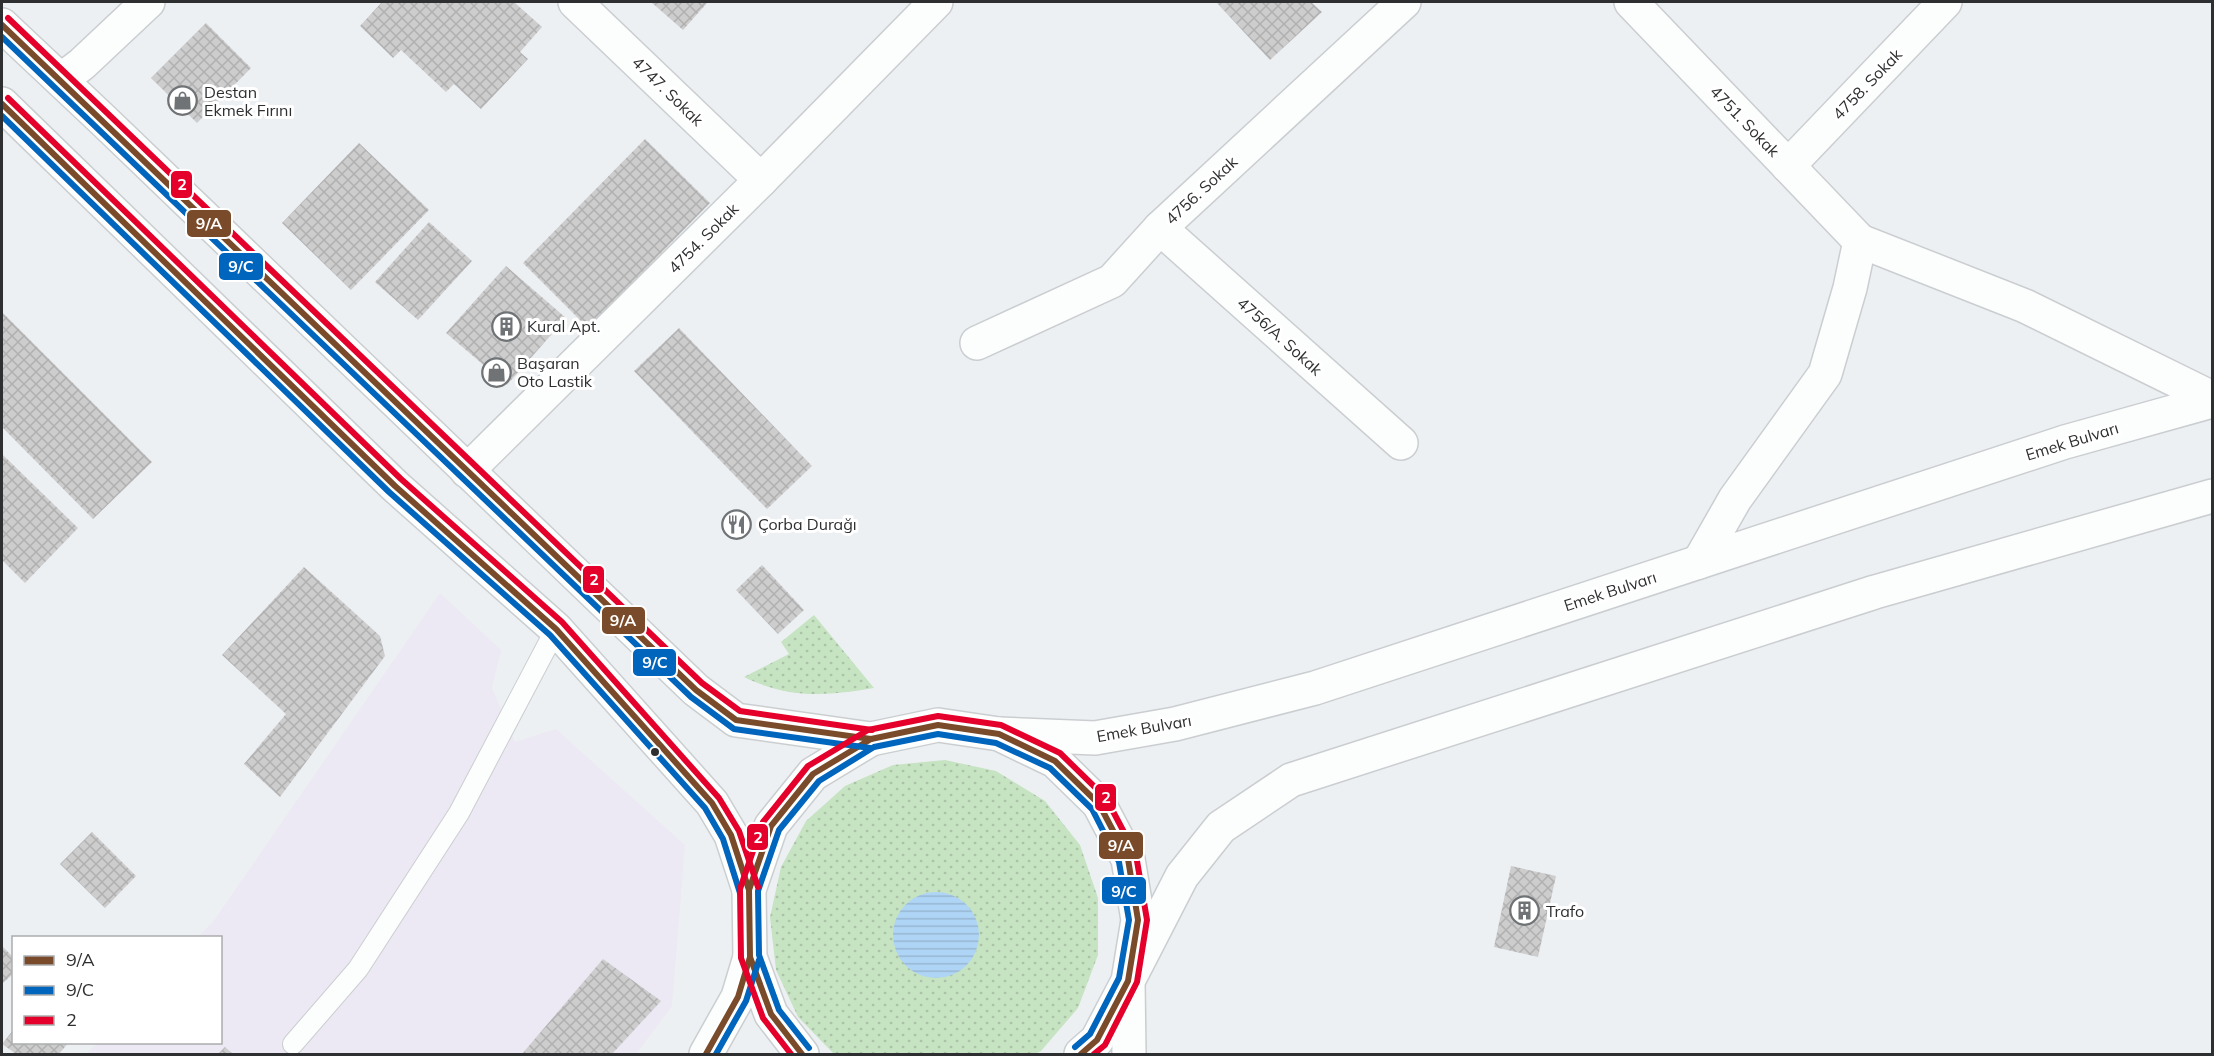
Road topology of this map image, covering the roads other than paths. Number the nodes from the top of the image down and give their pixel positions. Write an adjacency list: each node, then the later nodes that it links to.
1 (148, 2): 8 (main road)
2 (575, 2): 11 (main road, 4747. Sokak)
3 (936, 2): 11 (main road, 4754. Sokak)
4 (1404, 2): 12 (main road, 4756. Sokak)
5 (1631, 2): 10 (main road, 4751. Sokak)
6 (1945, 2): 10 (main road, 4758. Sokak)
7 (2, 25): 8 (main road)
8 (61, 80): 17 (main road)
9 (2, 104): 20 (main road)
10 (1788, 166): 13 (main road, 4751. Sokak)
11 (761, 180): 17 (main road, 4754. Sokak)
12 (1160, 228): 14 (main road, 4756. Sokak); 16 (main road, 4756/A. Sokak)
13 (1860, 241): 15 (main road); 19 (main road)
14 (977, 343)
15 (2212, 400): 19 (main road, Emek Bulvarı)
16 (1401, 443)
17 (467, 471): 22 (main road)
18 (2212, 496): 25 (main road)
19 (1699, 562): 21 (main road, Emek Bulvarı)
20 (556, 629): 23 (main road); 26 (lane)
21 (999, 734): 22 (main road); 25 (main road)
22 (871, 739): 23 (main road)
23 (749, 890): 24 (main road)
24 (750, 957): 27 (main road); 28 (main road)
25 (1128, 981): 29 (main road); 30 (main road)
26 (293, 1044)
27 (706, 1054)
28 (802, 1054)
29 (1081, 1054)
30 (1129, 1054)

